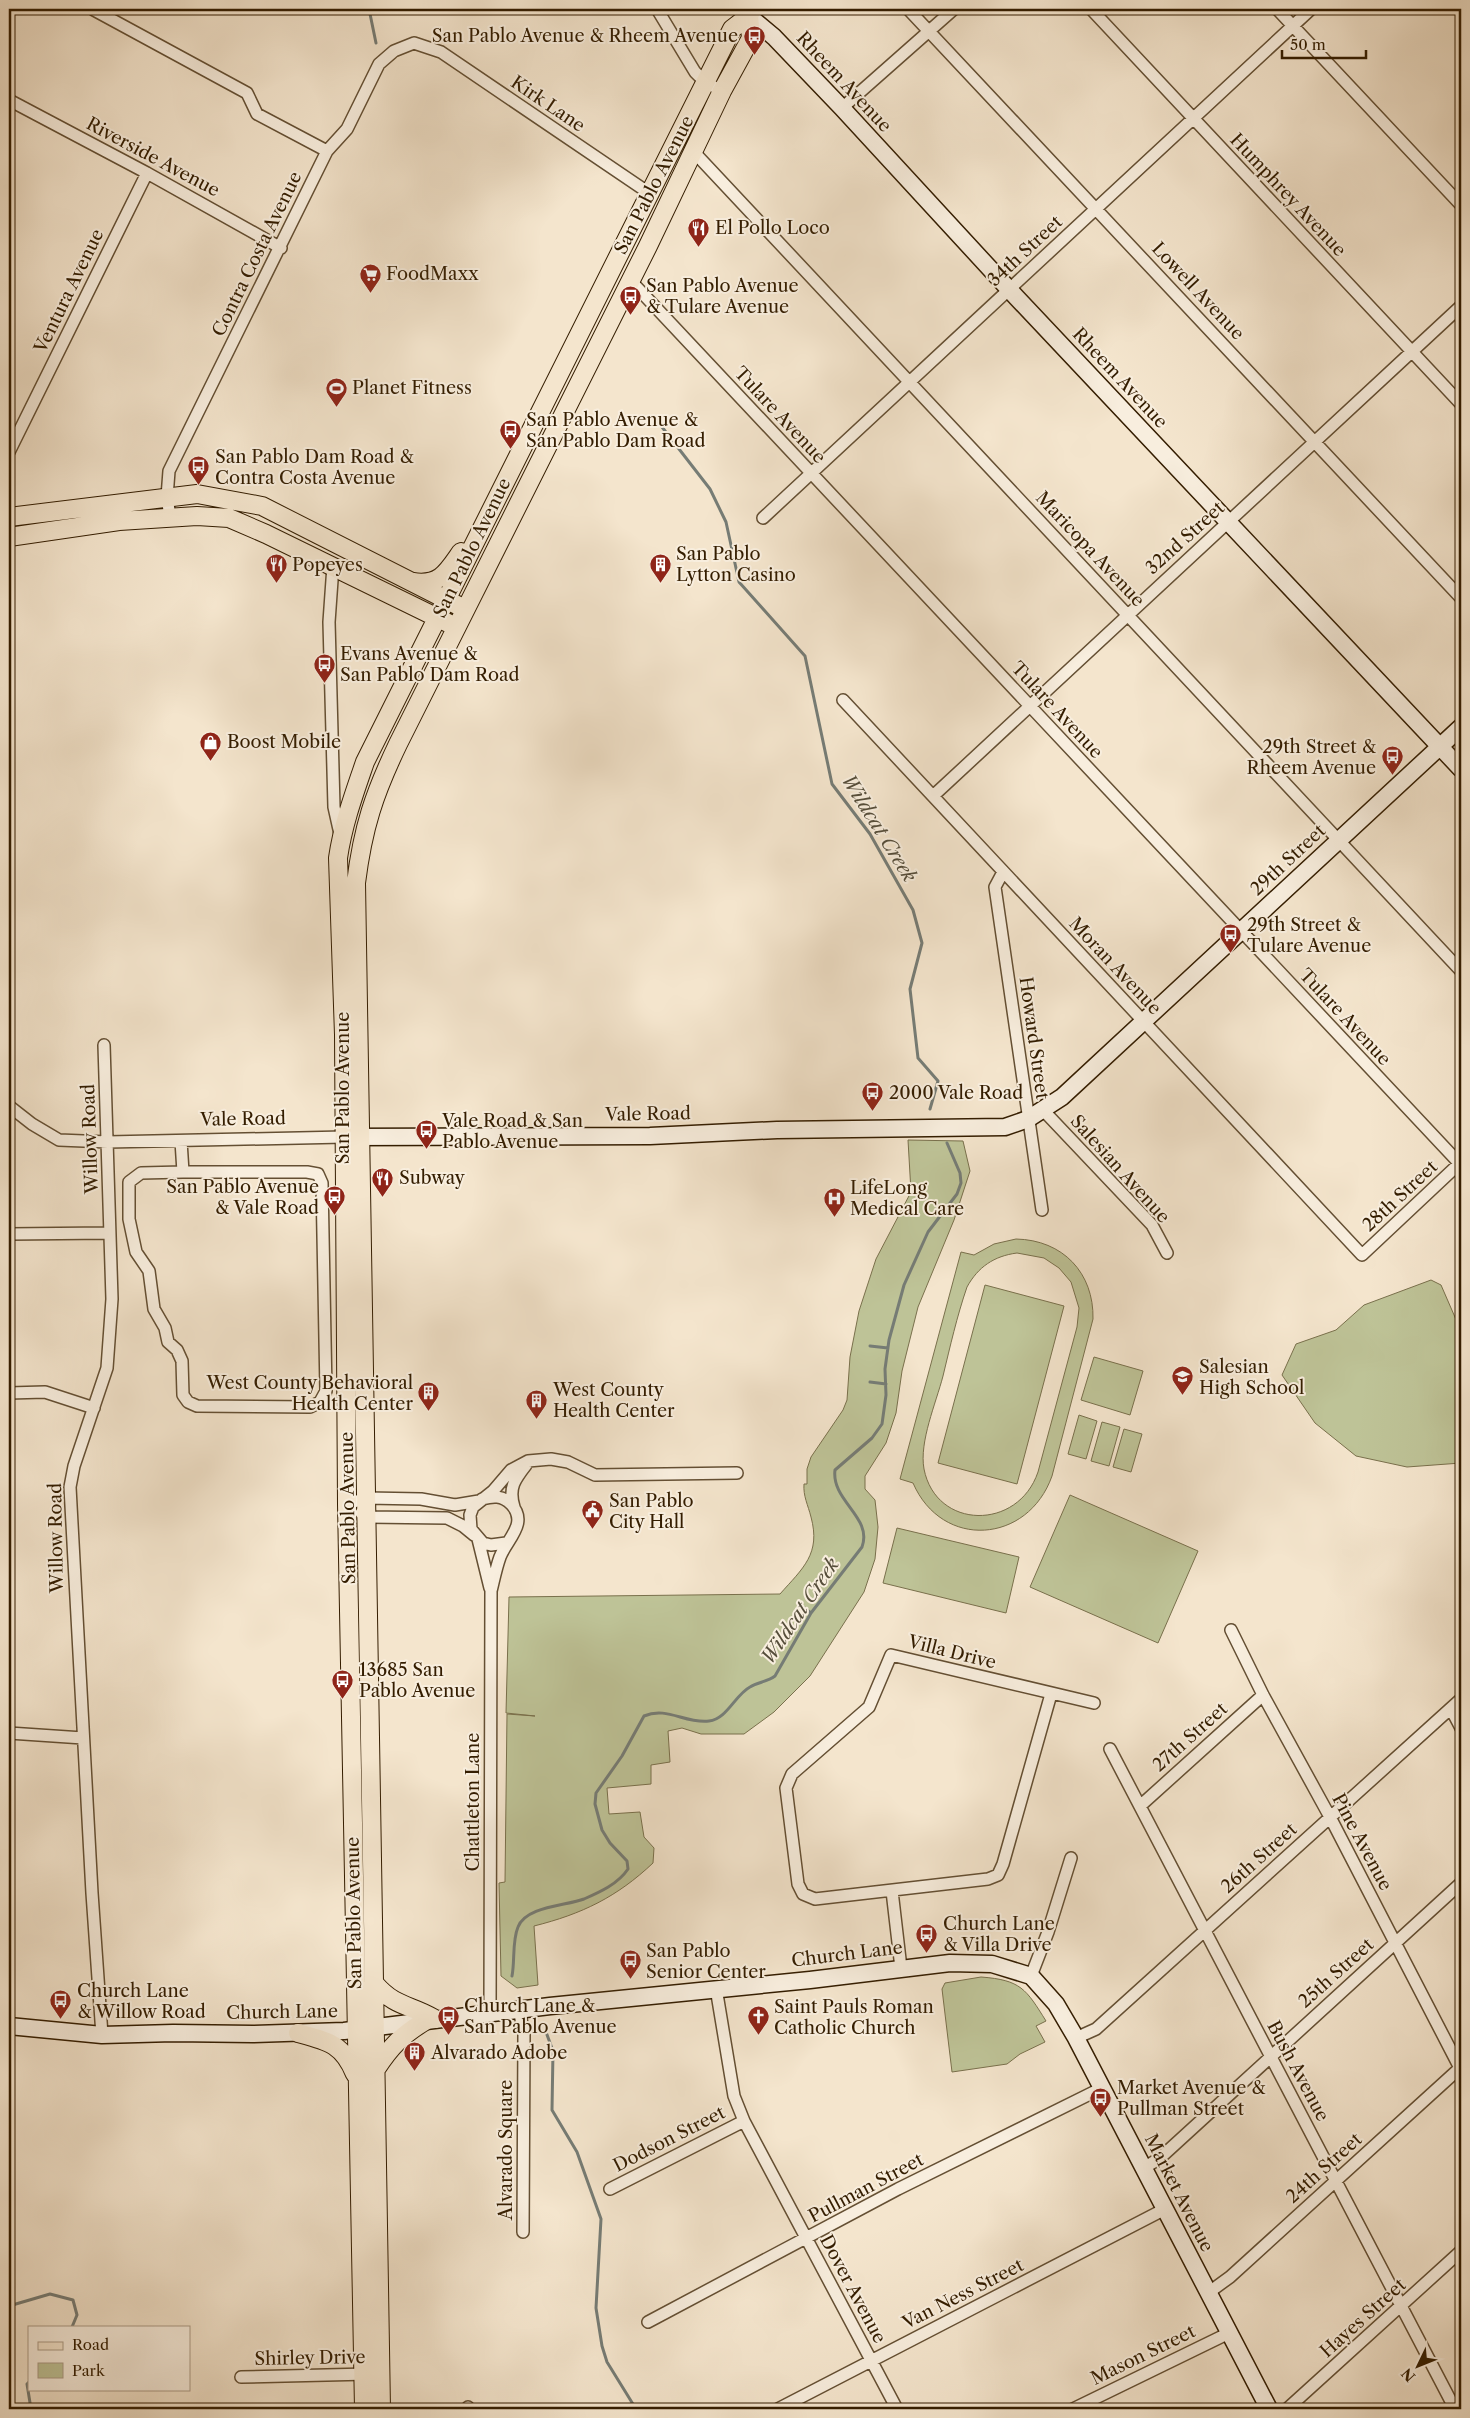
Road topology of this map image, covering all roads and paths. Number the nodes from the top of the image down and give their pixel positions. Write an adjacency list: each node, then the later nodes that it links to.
1 (95, 9): 17 (street)
2 (657, 9): 12 (street)
3 (908, 9): 10 (street, Lowell Avenue)
4 (954, 9): 10 (street)
5 (1091, 9): 16 (street, Humphrey Avenue)
6 (1277, 9): 9 (street)
7 (1311, 9): 9 (street, 34th Street)
8 (751, 12): 12 (main road, San Pablo Avenue); 13 (main road, San Pablo Avenue); 15 (street, Rheem Avenue)
9 (1293, 26): 16 (street, 34th Street); 21 (street)
10 (929, 32): 15 (street); 22 (street, Lowell Avenue)
11 (426, 45): 17 (street, Contra Costa Avenue); 20 (street, Kirk Lane)
12 (705, 82): 13 (street); 20 (main road, San Pablo Avenue)
13 (722, 91): 18 (main road, San Pablo Avenue)
14 (10, 102): 19 (street, Riverside Avenue)
15 (842, 108): 27 (street, Rheem Avenue)
16 (1193, 119): 22 (street, 34th Street); 29 (street, Humphrey Avenue)
17 (328, 151): 25 (street, Contra Costa Avenue)
18 (693, 151): 24 (main road, San Pablo Avenue); 30 (street, Maricopa Avenue)
19 (147, 173): 25 (street, Riverside Avenue); 33 (street, Ventura Avenue)
20 (649, 193): 23 (main road, San Pablo Avenue); 24 (main road)
21 (1461, 205)
22 (1097, 209): 27 (street, 34th Street); 32 (street, Lowell Avenue)
23 (627, 238): 26 (main road); 43 (main road, San Pablo Avenue)
24 (648, 246): 26 (main road, San Pablo Avenue)
25 (281, 248): 35 (street, Contra Costa Avenue)
26 (630, 280): 34 (street, Tulare Avenue); 50 (main road, San Pablo Avenue)
27 (1010, 290): 30 (street, 34th Street); 39 (street, Rheem Avenue)
28 (1461, 306): 29 (street, 32nd Street)
29 (1412, 352): 31 (street, Humphrey Avenue); 32 (street, 32nd Street)
30 (909, 382): 34 (street, 34th Street); 51 (street, Maricopa Avenue)
31 (1461, 404)
32 (1315, 442): 39 (street, 32nd Street); 47 (street, Lowell Avenue)
33 (9, 452)
34 (811, 473): 38 (street, 34th Street); 56 (street, Tulare Avenue)
35 (167, 497): 36 (main road); 37 (street, Contra Costa Avenue); 42 (main road)
36 (9, 517)
37 (170, 517): 40 (main road); 41 (main road)
38 (763, 518)
39 (1229, 522): 51 (street, 32nd Street); 58 (street, Rheem Avenue)
40 (266, 534): 42 (main road); 44 (main road)
41 (9, 537)
42 (324, 539): 45 (main road)
43 (474, 545): 46 (main road); 48 (main road, San Pablo Avenue)
44 (333, 566): 45 (main road); 49 (main road); 61 (street)
45 (378, 566): 46 (main road)
46 (410, 581): 48 (main road)
47 (1461, 598)
48 (447, 600): 50 (main road); 52 (main road, San Pablo Avenue)
49 (407, 603): 52 (main road); 54 (main road)
50 (466, 610): 53 (main road, San Pablo Avenue)
51 (1127, 614): 56 (street, 32nd Street); 62 (street, Maricopa Avenue)
52 (437, 618): 53 (main road); 54 (main road, San Pablo Avenue)
53 (457, 628): 65 (main road, San Pablo Avenue)
54 (427, 638): 61 (main road, San Pablo Avenue)
55 (843, 700): 60 (street, Moran Avenue)
56 (1029, 706): 60 (street, 32nd Street); 66 (street, Tulare Avenue)
57 (1461, 727): 58 (street, 29th Street)
58 (1440, 747): 59 (street, Rheem Avenue); 62 (street, 29th Street)
59 (1461, 769)
60 (933, 796): 63 (street, Moran Avenue)
61 (341, 840): 64 (main road, San Pablo Avenue)
62 (1339, 841): 66 (street, 29th Street); 67 (street, Maricopa Avenue)
63 (1002, 872): 68 (street, Moran Avenue); 72 (street, Howard Street)
64 (339, 892): 65 (main road); 74 (main road, San Pablo Avenue)
65 (357, 910): 73 (main road, San Pablo Avenue)
66 (1240, 932): 68 (street, 29th Street); 77 (street, Tulare Avenue)
67 (1461, 971)
68 (1144, 1022): 71 (street, 29th Street); 83 (street, Moran Avenue)
69 (104, 1045): 76 (street, Willow Road)
70 (9, 1106): 76 (street, Vale Road)
71 (1043, 1110): 72 (street, 29th Street); 82 (street, Salesian Avenue)
72 (1028, 1119): 73 (street, Vale Road); 79 (street, Howard Street)
73 (361, 1136): 74 (street, Vale Road); 88 (main road, San Pablo Avenue)
74 (344, 1137): 75 (street, Vale Road); 90 (main road, San Pablo Avenue)
75 (181, 1141): 76 (street, Vale Road); 78 (street)
76 (108, 1142): 80 (street, Willow Road)
77 (1460, 1163): 83 (street, 28th Street)
78 (183, 1172): 78 (street)
79 (1042, 1210)
80 (110, 1233): 81 (street); 85 (street, Willow Road)
81 (9, 1234)
82 (1167, 1253)
83 (1362, 1255)
84 (9, 1393): 85 (street)
85 (94, 1408): 104 (street, Willow Road)
86 (528, 1461): 87 (street); 89 (street); 91 (street)
87 (738, 1473)
88 (367, 1498): 89 (street); 90 (street); 92 (main road, San Pablo Avenue)
89 (480, 1500): 91 (street); 93 (street)
90 (347, 1504): 92 (street); 106 (main road, San Pablo Avenue)
91 (514, 1507): 94 (street)
92 (367, 1517): 93 (street); 110 (main road, San Pablo Avenue)
93 (477, 1537): 94 (street); 95 (street, Chattleton Lane)
94 (506, 1543): 95 (street, Chattleton Lane)
95 (491, 1591): 120 (street, Chattleton Lane)
96 (1231, 1630): 98 (street, Pine Avenue)
97 (1051, 1694): 100 (street); 112 (street, Villa Drive); 112 (street, Villa Drive)
98 (1262, 1694): 107 (street, 27th Street); 108 (street, Pine Avenue)
99 (1461, 1699): 101 (street, 26th Street)
100 (1094, 1703)
101 (1451, 1709): 102 (street); 108 (street, 26th Street)
102 (1461, 1728)
103 (9, 1733): 104 (street)
104 (83, 1738): 126 (street, Willow Road)
105 (1110, 1749): 107 (street, Bush Avenue)
106 (352, 1801): 110 (main road); 124 (main road, San Pablo Avenue)
107 (1140, 1806): 113 (street, Bush Avenue)
108 (1330, 1817): 113 (street, 26th Street); 114 (street, Pine Avenue)
109 (1071, 1858): 116 (street)
110 (373, 1866): 117 (main road, San Pablo Avenue)
111 (1461, 1882): 114 (street, 25th Street)
112 (892, 1891): 115 (street)
113 (1204, 1931): 127 (street, 26th Street); 128 (street, Bush Avenue)
114 (1395, 1943): 128 (street, 25th Street); 129 (street, Pine Avenue)
115 (901, 1968): 116 (street, Church Lane); 118 (street, Church Lane)
116 (1031, 1976): 127 (street, Market Avenue)
117 (375, 1984): 121 (main road); 123 (main road, San Pablo Avenue)
118 (716, 1988): 119 (street, Church Lane); 133 (street, Dover Avenue)
119 (519, 2009): 120 (street, Church Lane); 140 (street, Alvarado Square)
120 (490, 2013): 121 (street, Church Lane)
121 (430, 2020): 123 (street, Church Lane); 130 (main road)
122 (9, 2026): 126 (street, Church Lane)
123 (376, 2028): 124 (street, Church Lane); 130 (main road, San Pablo Avenue)
124 (356, 2030): 125 (street, Church Lane); 131 (main road, San Pablo Avenue)
125 (298, 2033): 126 (street, Church Lane); 131 (main road)
126 (102, 2035)
127 (1076, 2038): 132 (street, Market Avenue)
128 (1270, 2056): 135 (street, 25th Street); 136 (street, Bush Avenue)
129 (1461, 2068): 136 (street, 24th Street)
130 (376, 2069): 139 (main road, San Pablo Avenue)
131 (357, 2078): 134 (main road, San Pablo Avenue)
132 (1102, 2088): 135 (street, Market Avenue); 141 (street, Pullman Street)
133 (744, 2121): 137 (street, Dodson Street); 141 (street, Dover Avenue)
134 (360, 2149): 139 (main road); 148 (main road, San Pablo Avenue)
135 (1144, 2168): 138 (street, Market Avenue)
136 (1336, 2181): 143 (street, 24th Street); 144 (street, Bush Avenue)
137 (610, 2189)
138 (1165, 2209): 143 (street, Market Avenue); 147 (street, Van Ness Street)
139 (378, 2219): 148 (main road, San Pablo Avenue)
140 (523, 2232)
141 (806, 2239): 145 (street, Pullman Street); 147 (street, Dover Avenue)
142 (1461, 2251): 144 (street, Hayes Street)
143 (1208, 2292): 146 (street, Market Avenue)
144 (1401, 2306): 156 (street, Hayes Street); 157 (street, Bush Avenue)
145 (648, 2322)
146 (1229, 2333): 154 (street, Mason Street); 155 (street, Market Avenue)
147 (871, 2361): 152 (street, Van Ness Street); 153 (street, Dover Avenue)
148 (371, 2374): 149 (street, Shirley Drive); 150 (main road, San Pablo Avenue); 151 (main road, San Pablo Avenue)
149 (241, 2377)
150 (364, 2409)
151 (381, 2409)
152 (778, 2409)
153 (896, 2409)
154 (1073, 2409)
155 (1269, 2409)
156 (1287, 2409)
157 (1455, 2409)

